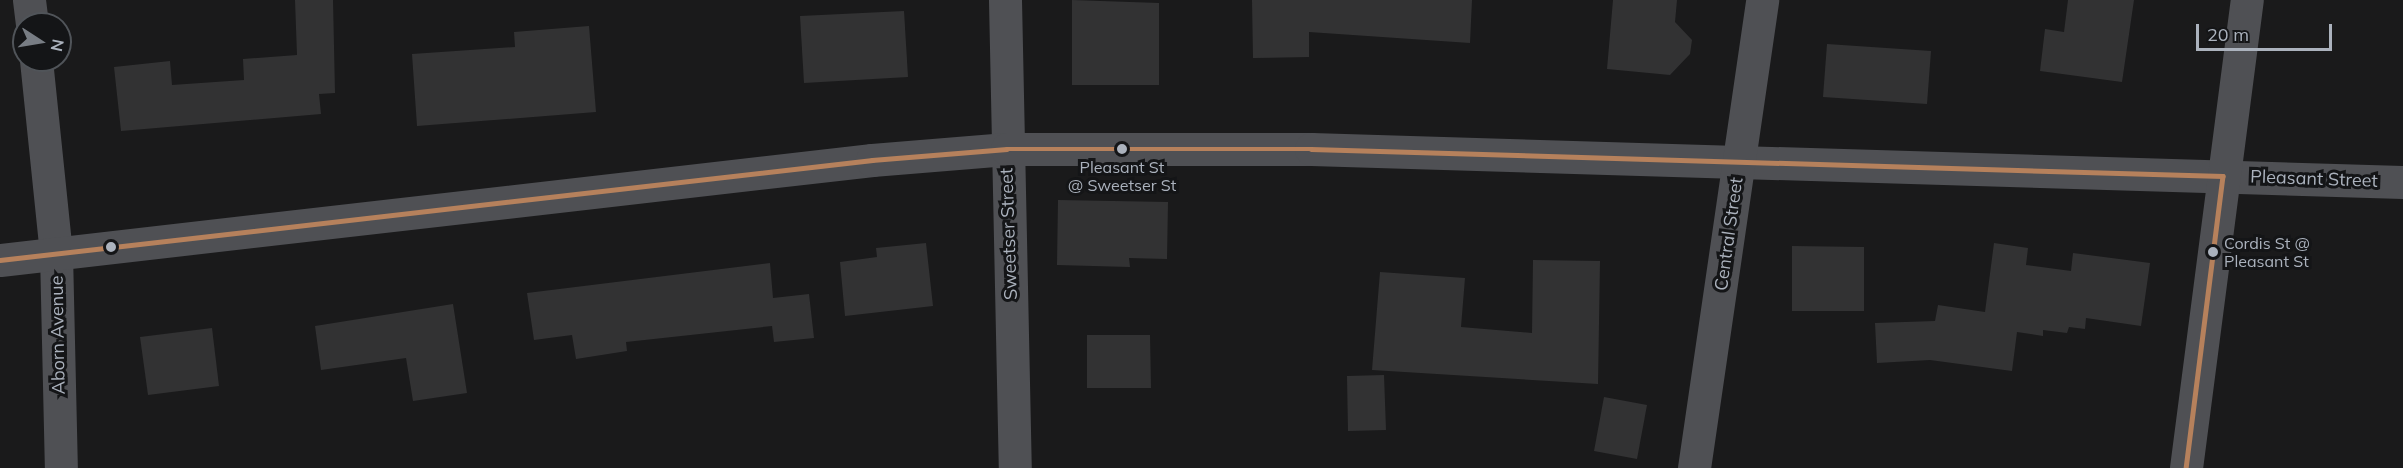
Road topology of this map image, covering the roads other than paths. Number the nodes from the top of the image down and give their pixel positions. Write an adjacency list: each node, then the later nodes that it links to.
1 (1005, 0): 5 (street, Sweetser Street)
2 (1762, 0): 6 (street, Central Street)
3 (2247, 0): 7 (street)
4 (37, 72): 9 (street, Aborn Avenue)
5 (1007, 149): 6 (street, Pleasant Street); 9 (street, Pleasant Street); 12 (street, Sweetser Street)
6 (1740, 159): 7 (street, Pleasant Street); 13 (street, Central Street)
7 (2223, 176): 8 (street, Pleasant Street); 14 (street)
8 (2403, 182)
9 (56, 253): 10 (street, Pleasant Street); 11 (street, Aborn Avenue)
10 (0, 260)
11 (61, 468)
12 (1015, 468)
13 (1694, 468)
14 (2186, 468)

